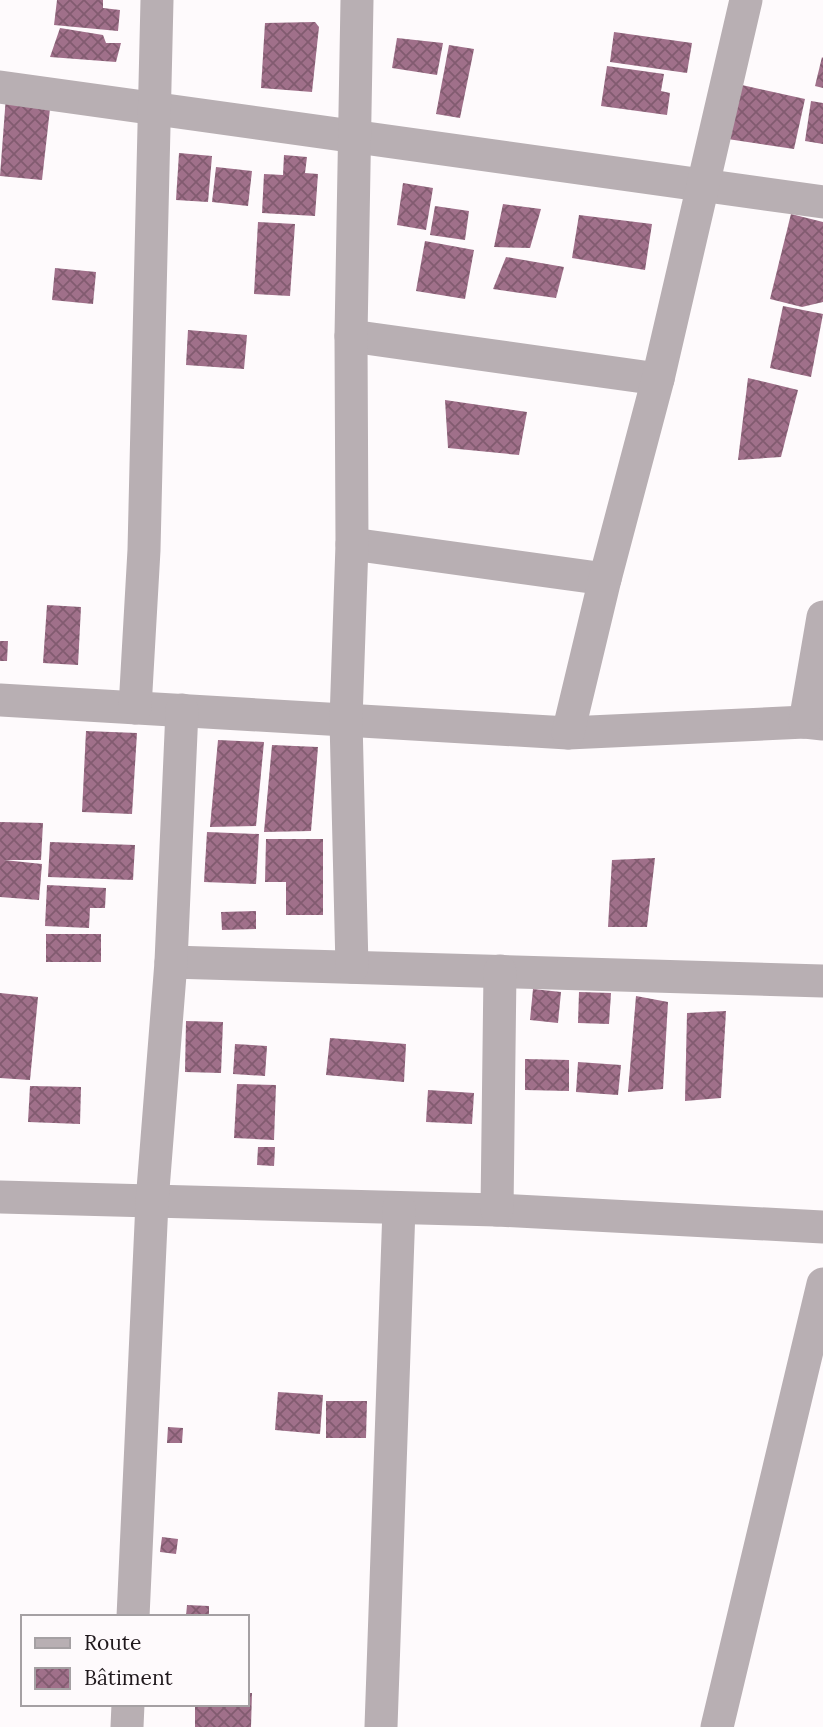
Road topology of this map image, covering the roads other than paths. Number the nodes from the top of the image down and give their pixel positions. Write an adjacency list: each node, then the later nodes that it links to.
1 (157, 0): 5 (street)
2 (357, 0): 6 (street)
3 (747, 0): 7 (street)
4 (0, 87): 5 (street)
5 (155, 109): 6 (street); 15 (street)
6 (355, 138): 7 (street); 9 (street)
7 (703, 187): 8 (street); 10 (street)
8 (823, 202)
9 (351, 336): 10 (street); 11 (street)
10 (658, 379): 12 (street)
11 (352, 544): 12 (street); 17 (street)
12 (605, 579): 19 (street)
13 (823, 617): 18 (street)
14 (0, 700): 15 (street)
15 (135, 708): 16 (street)
16 (182, 710): 17 (street); 20 (street)
17 (346, 720): 19 (street); 21 (street)
18 (814, 723): 19 (street)
19 (568, 733)
20 (171, 962): 21 (street); 25 (street)
21 (352, 967): 22 (street)
22 (500, 971): 23 (street); 27 (street)
23 (823, 981)
24 (0, 1197): 25 (street)
25 (152, 1202): 26 (street); 30 (street)
26 (399, 1208): 27 (street); 33 (street)
27 (497, 1210): 28 (street)
28 (823, 1227)
29 (823, 1284): 34 (street)
30 (132, 1615)
31 (128, 1706): 32 (street)
32 (127, 1727)
33 (382, 1727)
34 (717, 1727)

